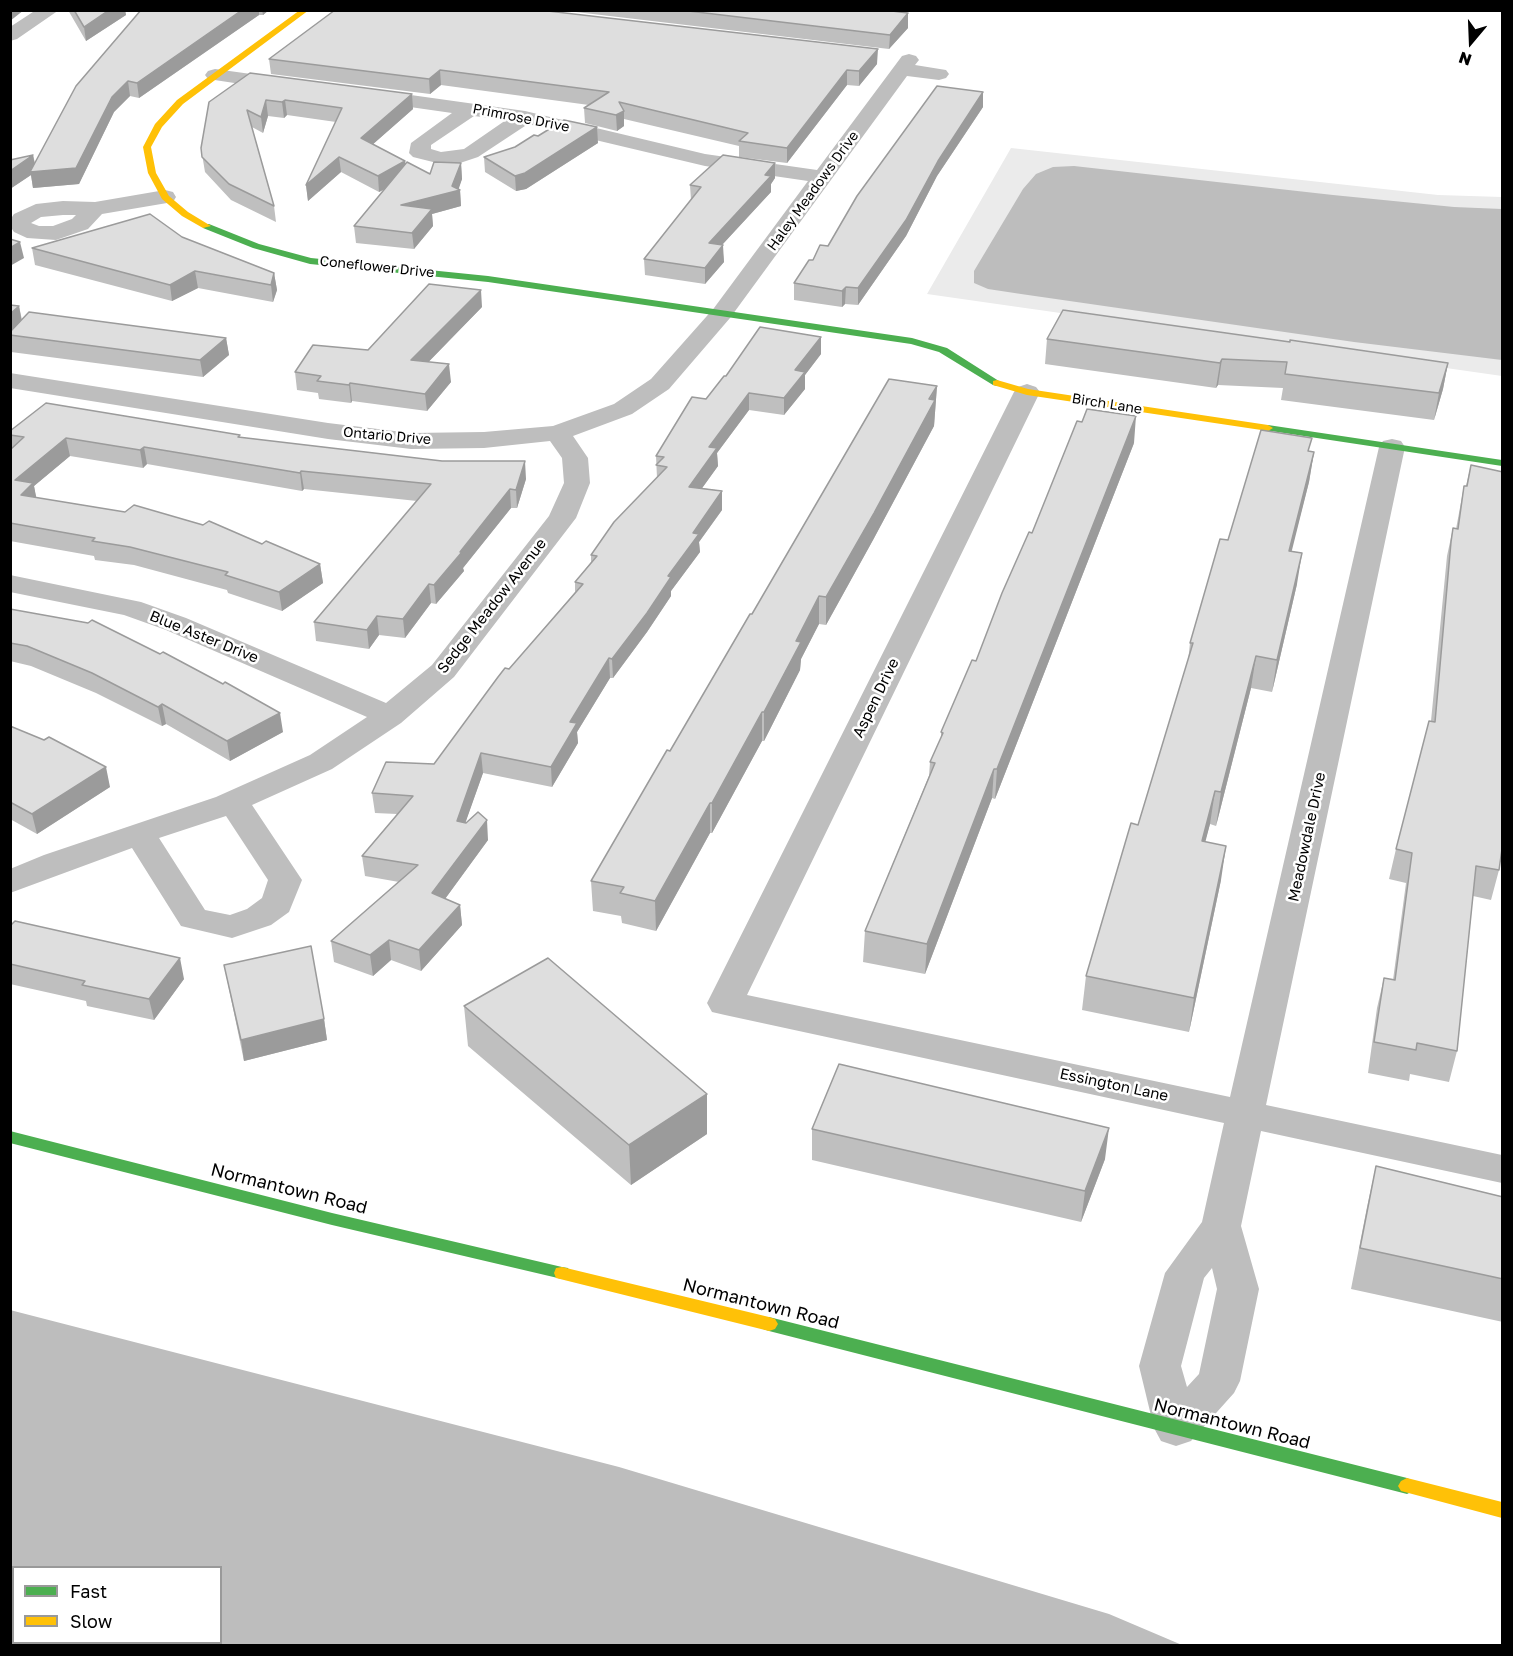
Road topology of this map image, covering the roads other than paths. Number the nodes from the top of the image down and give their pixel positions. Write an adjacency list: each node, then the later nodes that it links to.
1 (50, 10): 3 (street)
2 (306, 10): 5 (street, Coneflower Drive)
3 (10, 35)
4 (939, 74): 10 (street, Haley Meadows Drive)
5 (215, 75): 6 (street); 11 (street, Coneflower Drive)
6 (302, 86)
7 (347, 92): 8 (street, Primrose Drive)
8 (472, 108): 9 (street, Primrose Drive); 9 (street)
9 (525, 117): 10 (street, Primrose Drive)
10 (823, 177): 13 (street, Haley Meadows Drive)
11 (165, 197): 12 (street); 13 (street, Coneflower Drive)
12 (95, 209)
13 (722, 313): 15 (street, Birch Lane); 16 (street, Ontario Drive)
14 (10, 380): 16 (street, Ontario Drive)
15 (1027, 392): 17 (street, Birch Lane); 24 (street, Aspen Drive)
16 (557, 433): 20 (street, Sedge Meadow Avenue)
17 (1392, 447): 18 (street, Birch Lane); 25 (street, Meadowdale Drive)
18 (1503, 463)
19 (10, 583): 20 (street, Blue Aster Drive)
20 (390, 716): 21 (street, Sedge Meadow Avenue)
21 (232, 802): 22 (street, Sedge Meadow Avenue); 22 (street)
22 (140, 834): 23 (street, Sedge Meadow Avenue)
23 (10, 882)
24 (725, 1003): 25 (street, Essington Lane)
25 (1247, 1113): 27 (street, Essington Lane); 28 (street, Meadowdale Drive)
26 (10, 1137): 29 (street, Normantown Road)
27 (1503, 1169)
28 (1221, 1226): 29 (street, Meadowdale Drive); 29 (street, Meadowdale Drive)
29 (1176, 1428): 30 (street, Normantown Road)
30 (1503, 1510)

